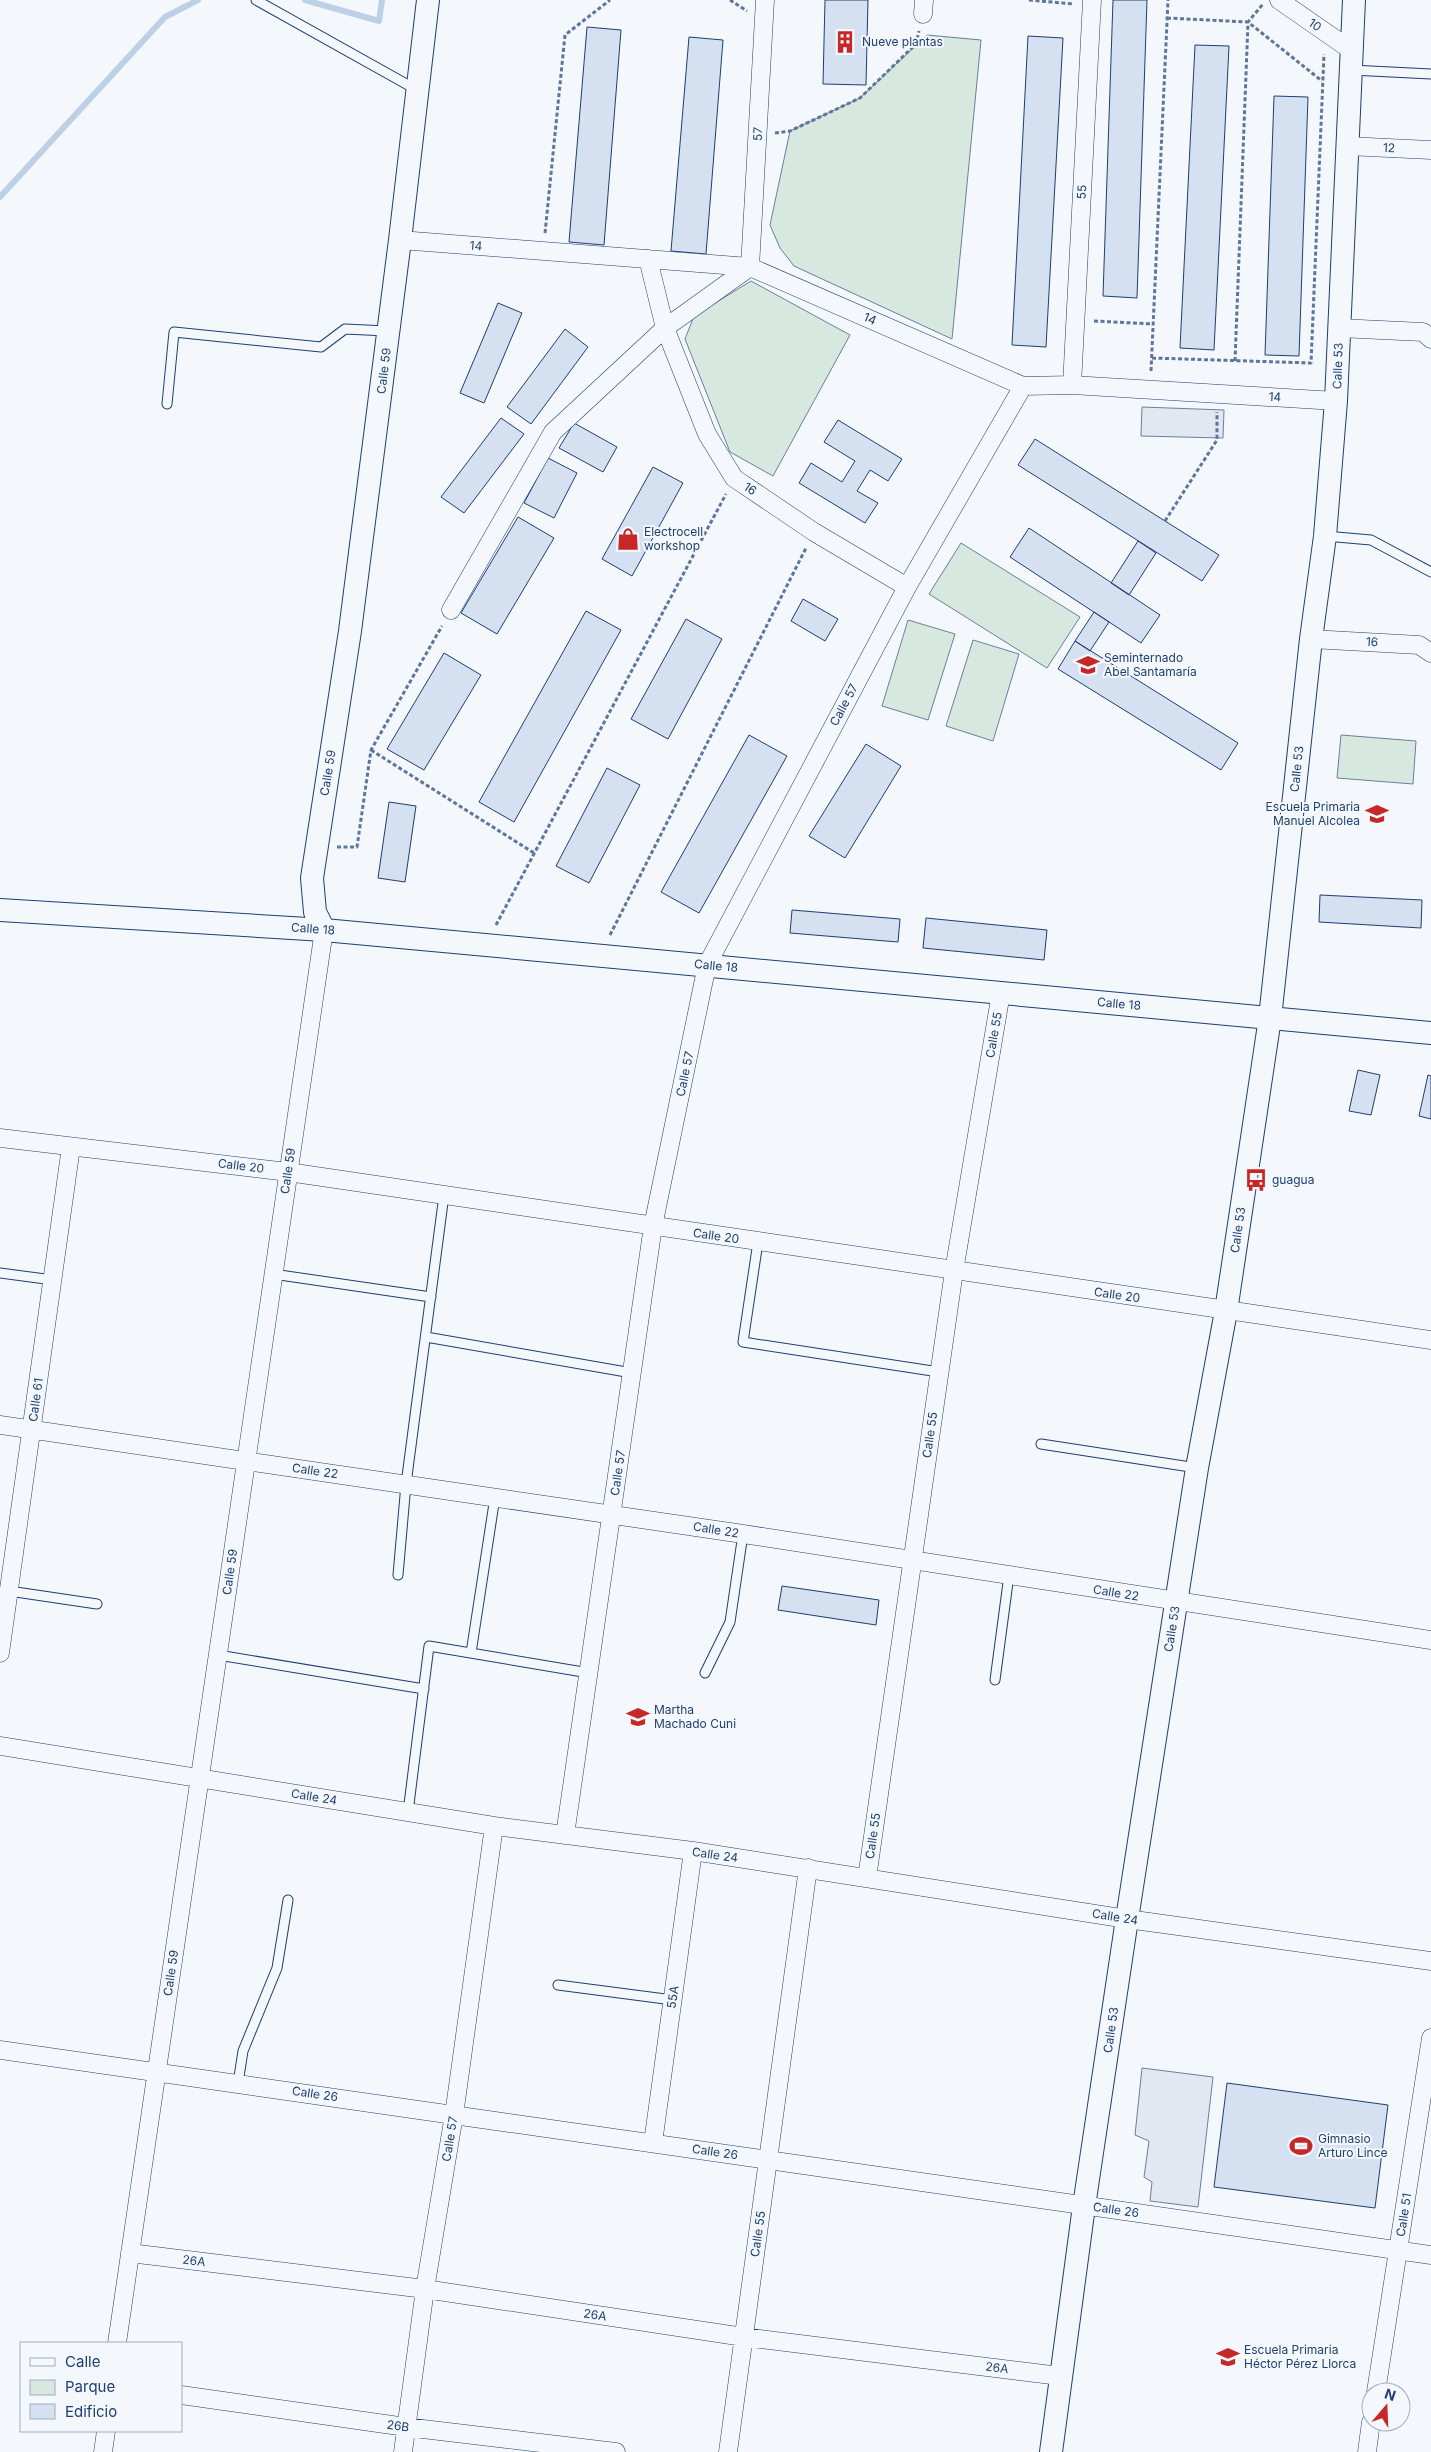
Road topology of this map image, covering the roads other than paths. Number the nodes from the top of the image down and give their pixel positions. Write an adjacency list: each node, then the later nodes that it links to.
1 (256, 0): 9 (lane)
2 (428, 0): 9 (street, Calle 59)
3 (766, 0): 14 (street, 57)
4 (1279, 0): 7 (street, 10)
5 (1354, 0): 7 (street, Calle 53)
6 (1092, 2): 19 (street, 55)
7 (1351, 60): 8 (lane); 10 (street, Calle 53)
8 (1431, 74)
9 (418, 90): 12 (street, Calle 59)
10 (1347, 146): 11 (street, 12); 16 (street, Calle 53)
11 (1431, 150)
12 (400, 240): 13 (street, 14); 17 (street, Calle 59)
13 (648, 259): 14 (street, 14); 15 (street, 16)
14 (750, 267): 15 (street); 20 (street, 14)
15 (665, 328): 25 (street, 16); 26 (street)
16 (1339, 328): 18 (street); 21 (street, Calle 53)
17 (389, 331): 22 (lane); 30 (street, Calle 59)
18 (1431, 338)
19 (1072, 385): 20 (street, 14); 21 (street, 14)
20 (1023, 386): 25 (street, Calle 57)
21 (1336, 401): 23 (street, Calle 53)
22 (167, 404)
23 (1325, 536): 24 (lane); 27 (street, Calle 53)
24 (1431, 572)
25 (907, 587): 31 (street, Calle 57)
26 (451, 610)
27 (1311, 639): 28 (street, 16); 33 (street, Calle 53)
28 (1431, 653)
29 (0, 910): 30 (street, Calle 18)
30 (324, 930): 31 (street, Calle 18); 37 (street, Calle 59)
31 (708, 965): 32 (street, Calle 18); 39 (street, Calle 57)
32 (1001, 993): 33 (street, Calle 18); 41 (street, Calle 55)
33 (1270, 1018): 34 (street, Calle 18); 46 (street, Calle 53)
34 (1431, 1033)
35 (0, 1138): 36 (street, Calle 20)
36 (71, 1146): 37 (street, Calle 20); 44 (street, Calle 61)
37 (288, 1172): 38 (street, Calle 20); 43 (street, Calle 59)
38 (444, 1195): 39 (street, Calle 20); 45 (lane)
39 (653, 1226): 40 (street, Calle 20); 50 (street, Calle 57)
40 (758, 1242): 41 (street, Calle 20); 49 (lane)
41 (954, 1271): 46 (street, Calle 20); 49 (street, Calle 55)
42 (0, 1273): 44 (lane)
43 (273, 1274): 45 (lane); 54 (street, Calle 59)
44 (52, 1280): 52 (street, Calle 61)
45 (431, 1296): 47 (lane)
46 (1226, 1312): 48 (street, Calle 20); 55 (street, Calle 53)
47 (426, 1337): 50 (lane); 56 (lane)
48 (1431, 1340)
49 (939, 1372): 60 (street, Calle 55)
50 (632, 1373): 58 (street, Calle 57)
51 (0, 1425): 52 (street, Calle 22)
52 (32, 1430): 54 (street, Calle 22); 63 (street, Calle 61)
53 (1041, 1444): 55 (lane)
54 (246, 1461): 56 (street, Calle 22); 69 (street, Calle 59)
55 (1197, 1468): 64 (street, Calle 53)
56 (406, 1484): 57 (street, Calle 22); 61 (lane)
57 (495, 1497): 58 (street, Calle 22); 68 (lane)
58 (612, 1514): 59 (street, Calle 22); 70 (street, Calle 57)
59 (743, 1534): 60 (street, Calle 22); 71 (lane)
60 (912, 1559): 62 (street, Calle 22); 81 (street, Calle 55)
61 (398, 1575)
62 (1009, 1575): 64 (street, Calle 22); 72 (lane)
63 (8, 1592): 65 (lane); 67 (street, Calle 61)
64 (1176, 1602): 66 (street, Calle 22); 83 (street, Calle 53)
65 (97, 1604)
66 (1431, 1640)
67 (0, 1653)
68 (471, 1653): 70 (lane); 73 (lane)
69 (218, 1656): 73 (lane); 75 (street, Calle 59)
70 (589, 1673): 78 (street, Calle 57)
71 (705, 1673)
72 (995, 1680)
73 (424, 1689): 76 (lane)
74 (0, 1746): 75 (street, Calle 24)
75 (200, 1779): 76 (street, Calle 24); 89 (street, Calle 59)
76 (408, 1812): 77 (street, Calle 24)
77 (494, 1826): 78 (street, Calle 24); 91 (street, Calle 57)
78 (565, 1835): 79 (street, Calle 24)
79 (694, 1851): 80 (street, Calle 24); 86 (street, 55A)
80 (808, 1868): 81 (street, Calle 24); 93 (street, Calle 55)
81 (867, 1878): 83 (street, Calle 24)
82 (288, 1900): 90 (lane)
83 (1127, 1919): 84 (street, Calle 24); 94 (street, Calle 53)
84 (1431, 1961)
85 (558, 1985): 86 (lane)
86 (672, 2000): 92 (street, 55A)
87 (1431, 2038): 95 (street, Calle 51)
88 (0, 2050): 89 (street, Calle 26)
89 (157, 2072): 90 (street, Calle 26); 96 (street, Calle 59)
90 (238, 2083): 91 (street, Calle 26)
91 (454, 2115): 92 (street, Calle 26); 98 (street, Calle 57)
92 (653, 2143): 93 (street, Calle 26)
93 (768, 2160): 94 (street, Calle 26); 99 (street, Calle 55)
94 (1084, 2206): 95 (street, Calle 26); 101 (street, Calle 53)
95 (1398, 2250): 97 (street, Calle 26); 102 (street, Calle 51)
96 (130, 2253): 98 (street, 26A); 100 (street, Calle 59)
97 (1431, 2255)
98 (425, 2289): 99 (street, 26A); 104 (street, Calle 57)
99 (744, 2337): 101 (street, 26A); 110 (street, Calle 55)
100 (117, 2342)
101 (1060, 2376): 111 (street, Calle 53)
102 (1378, 2382)
103 (182, 2395): 104 (street, 26B)
104 (406, 2427): 108 (street, Calle 57); 109 (street, 26B)
105 (106, 2432): 107 (street)
106 (1370, 2432): 112 (street)
107 (103, 2452)
108 (403, 2452)
109 (616, 2452)
110 (728, 2452)
111 (1051, 2452)
112 (1367, 2452)

